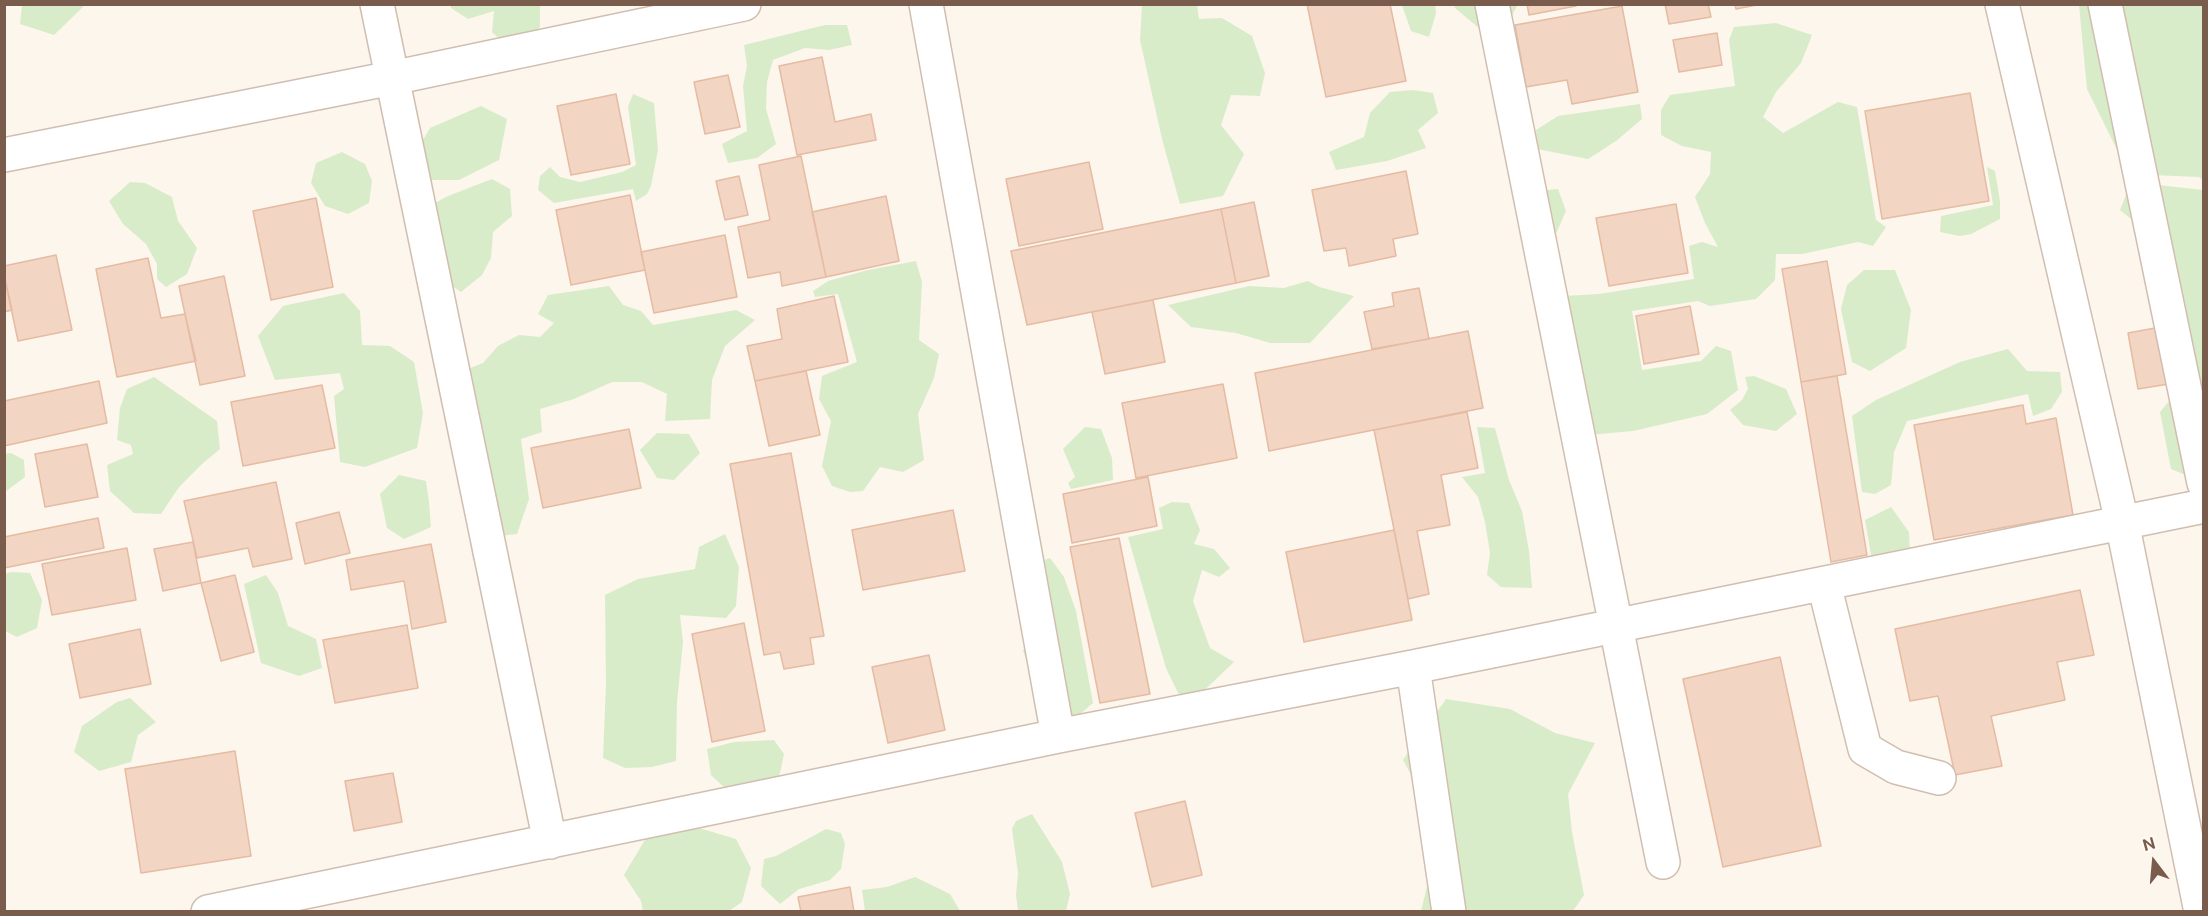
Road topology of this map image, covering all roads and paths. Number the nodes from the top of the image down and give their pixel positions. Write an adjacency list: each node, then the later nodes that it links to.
1 (377, 4): 7 (street)
2 (744, 4): 7 (street)
3 (926, 4): 15 (street)
4 (1492, 4): 13 (street)
5 (2002, 4): 11 (street)
6 (2104, 4): 9 (street)
7 (392, 78): 8 (street); 17 (street)
8 (4, 154)
9 (2204, 483)
10 (2204, 506): 11 (street)
11 (2122, 522): 12 (street); 21 (street)
12 (1824, 584): 13 (street); 16 (street)
13 (1616, 624): 14 (street); 18 (street)
14 (1413, 667): 15 (street); 20 (street)
15 (1058, 736): 17 (street)
16 (1939, 778)
17 (550, 842): 19 (street)
18 (1663, 862)
19 (208, 912)
20 (1449, 912)
21 (2201, 912)

